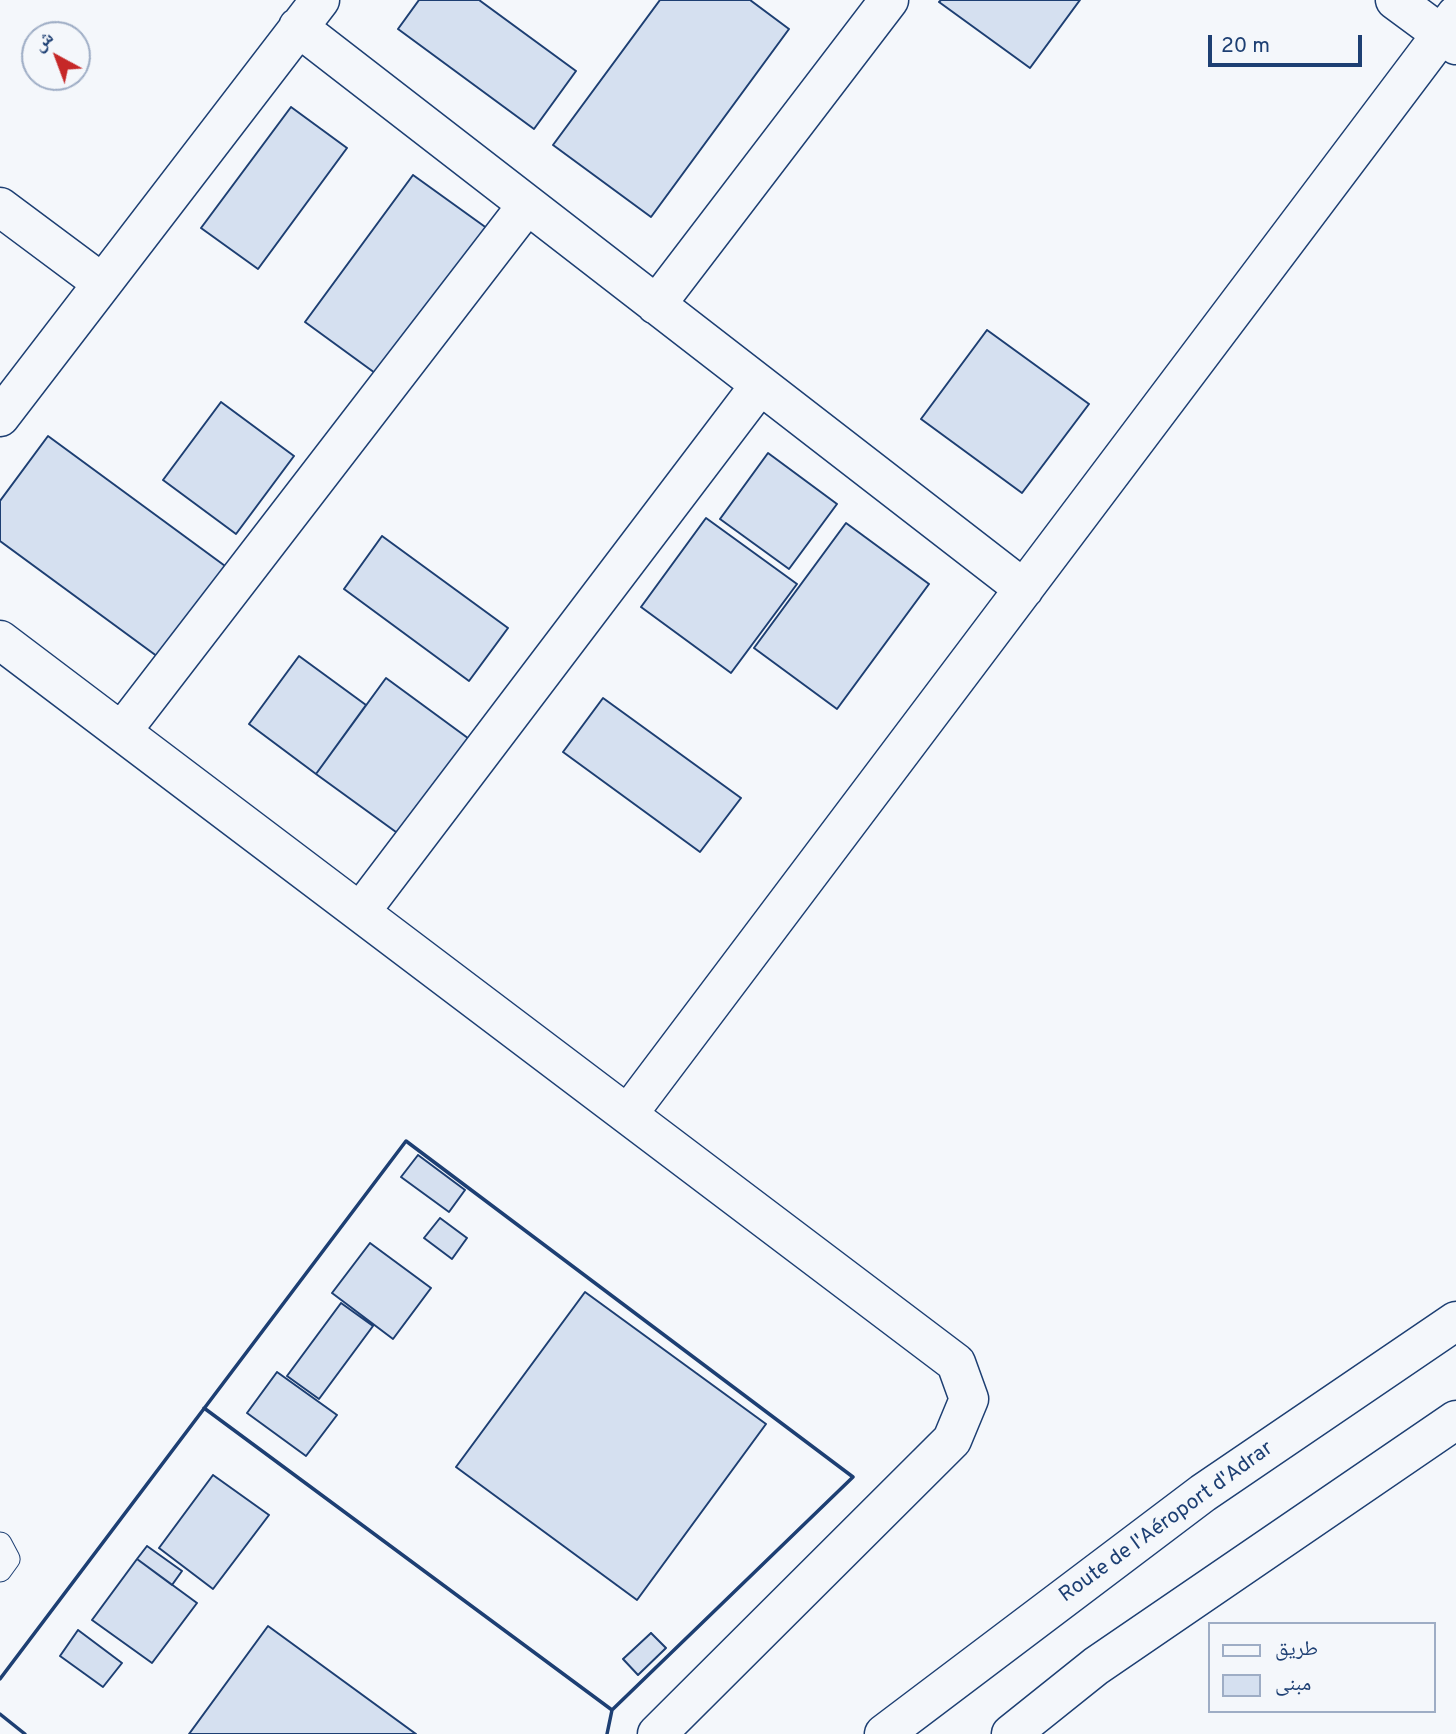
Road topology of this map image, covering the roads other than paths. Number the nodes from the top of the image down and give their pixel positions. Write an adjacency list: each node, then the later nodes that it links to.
1 (889, 0): 8 (street)
2 (1395, 0): 4 (street)
3 (309, 13): 5 (street); 7 (street)
4 (1451, 31): 11 (street)
5 (527, 205): 8 (street); 13 (street)
6 (0, 207): 7 (street)
7 (102, 283): 10 (street)
8 (656, 305): 9 (street)
9 (761, 385): 11 (street); 14 (street)
10 (0, 417)
11 (1024, 589): 15 (street)
12 (4, 648): 13 (street)
13 (122, 731): 14 (street)
14 (361, 911): 15 (street)
15 (628, 1114): 20 (street)
16 (1456, 1321): 21 (street, Route de l'Aéroport d'Adrar)
17 (1456, 1420): 22 (street)
18 (0, 1544): 19 (lane)
19 (0, 1570)
20 (657, 1734)
21 (884, 1734)
22 (1011, 1734)

